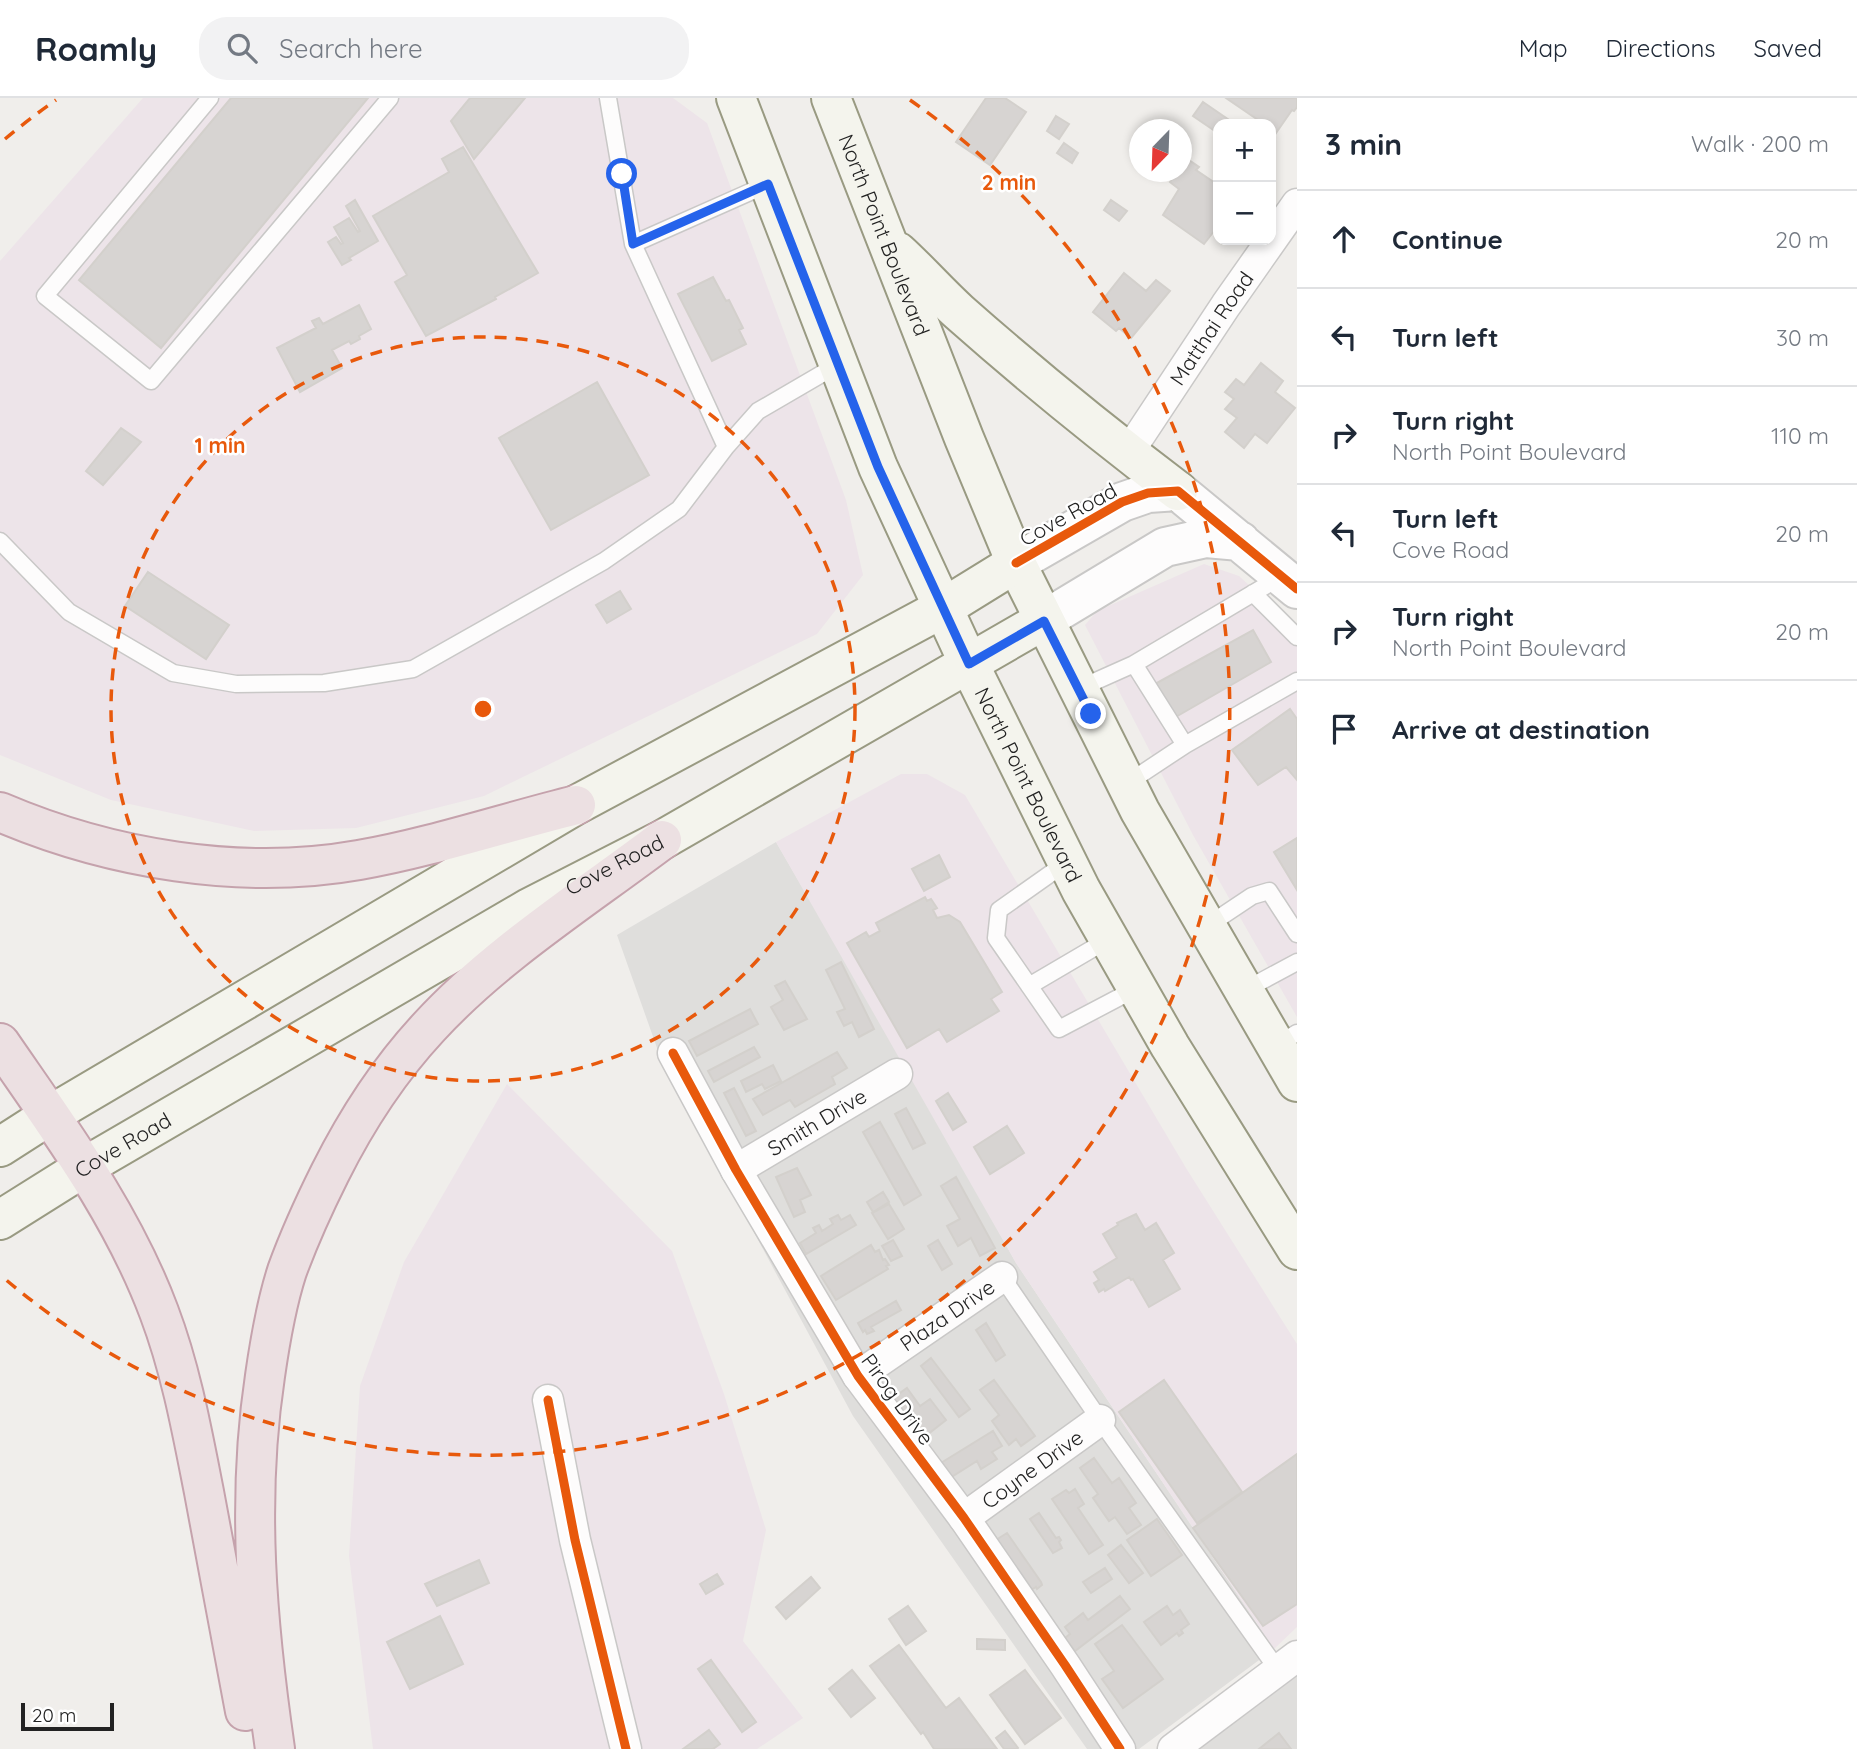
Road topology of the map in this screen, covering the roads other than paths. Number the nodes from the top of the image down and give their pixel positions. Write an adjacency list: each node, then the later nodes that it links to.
1 (210, 98): 2 (lane)
2 (390, 98)
3 (608, 98): 9 (lane)
4 (736, 98): 6 (main road, North Point Boulevard)
5 (831, 98): 8 (main road, North Point Boulevard)
6 (768, 184): 9 (lane); 10 (main road, North Point Boulevard)
7 (1297, 204): 12 (street, Matthai Road)
8 (889, 243): 12 (main road); 16 (main road, North Point Boulevard)
9 (633, 244): 11 (lane)
10 (837, 365): 11 (lane); 18 (main road, North Point Boulevard)
11 (726, 447): 14 (lane)
12 (1128, 453): 13 (main road)
13 (1178, 491): 15 (street); 16 (street, Cove Road)
14 (0, 541)
15 (1240, 541): 17 (street); 19 (street, Cove Road)
16 (1016, 563): 18 (main road, Cove Road); 19 (main road, North Point Boulevard)
17 (1277, 586): 20 (lane); 22 (lane)
18 (943, 608): 21 (main road, North Point Boulevard); 27 (main road, Cove Road)
19 (1044, 621): 21 (main road, Cove Road); 24 (main road, North Point Boulevard)
20 (1297, 637)
21 (969, 664): 29 (main road, Cove Road); 30 (main road, North Point Boulevard)
22 (1134, 664): 24 (lane); 25 (lane)
23 (1297, 681): 25 (lane)
24 (1078, 690): 26 (main road, North Point Boulevard)
25 (1185, 745): 26 (lane)
26 (1126, 784): 31 (main road, North Point Boulevard)
27 (576, 805): 28 (highway); 43 (main road, Cove Road)
28 (0, 812)
29 (662, 840): 45 (main road, Cove Road); 56 (highway)
30 (1067, 862): 33 (main road, North Point Boulevard); 35 (lane)
31 (1206, 926): 32 (lane); 37 (main road, North Point Boulevard)
32 (1297, 934)
33 (1109, 939): 35 (lane); 36 (main road, North Point Boulevard)
34 (1297, 962): 37 (lane)
35 (1029, 986): 36 (lane)
36 (1137, 988): 48 (main road, North Point Boulevard)
37 (1243, 991): 38 (main road, North Point Boulevard)
38 (1286, 1039): 42 (main road, North Point Boulevard)
39 (0, 1043): 43 (highway)
40 (673, 1053): 46 (street, Pirog Drive)
41 (897, 1074): 46 (street, Smith Drive)
42 (1297, 1082)
43 (50, 1115): 44 (main road, Cove Road); 45 (highway)
44 (0, 1147)
45 (86, 1167): 47 (main road, Cove Road); 55 (highway)
46 (736, 1170): 50 (street, Pirog Drive)
47 (0, 1220)
48 (1297, 1250)
49 (1002, 1277): 50 (street, Plaza Drive); 52 (lane)
50 (858, 1376): 53 (street, Pirog Drive)
51 (548, 1400): 57 (street)
52 (1100, 1420): 53 (street, Coyne Drive); 54 (lane)
53 (964, 1518): 58 (street, Pirog Drive)
54 (1290, 1667): 59 (street)
55 (252, 1749)
56 (275, 1749)
57 (625, 1749)
58 (1120, 1749)
59 (1173, 1749)

